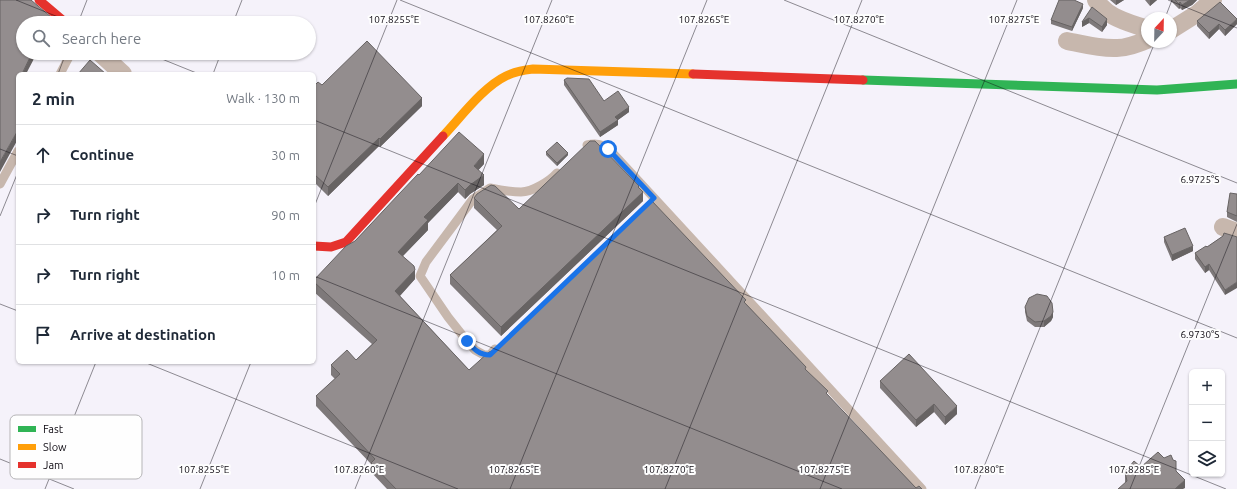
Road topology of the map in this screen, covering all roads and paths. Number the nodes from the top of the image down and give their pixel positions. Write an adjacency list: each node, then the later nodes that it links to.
1 (39, 0): 4 (street)
2 (1096, 0): 6 (street)
3 (1213, 0): 5 (street)
4 (58, 16)
5 (1177, 26)
6 (1141, 27)
7 (1067, 41): 8 (street)
8 (1141, 42)
9 (67, 60): 11 (lane)
10 (108, 60): 12 (street)
11 (61, 72)
12 (121, 72)
13 (1237, 84): 18 (street)
14 (582, 150): 20 (lane)
15 (16, 155): 17 (lane)
16 (567, 165): 19 (lane)
17 (0, 184)
18 (316, 246)
19 (501, 344)
20 (922, 489)

